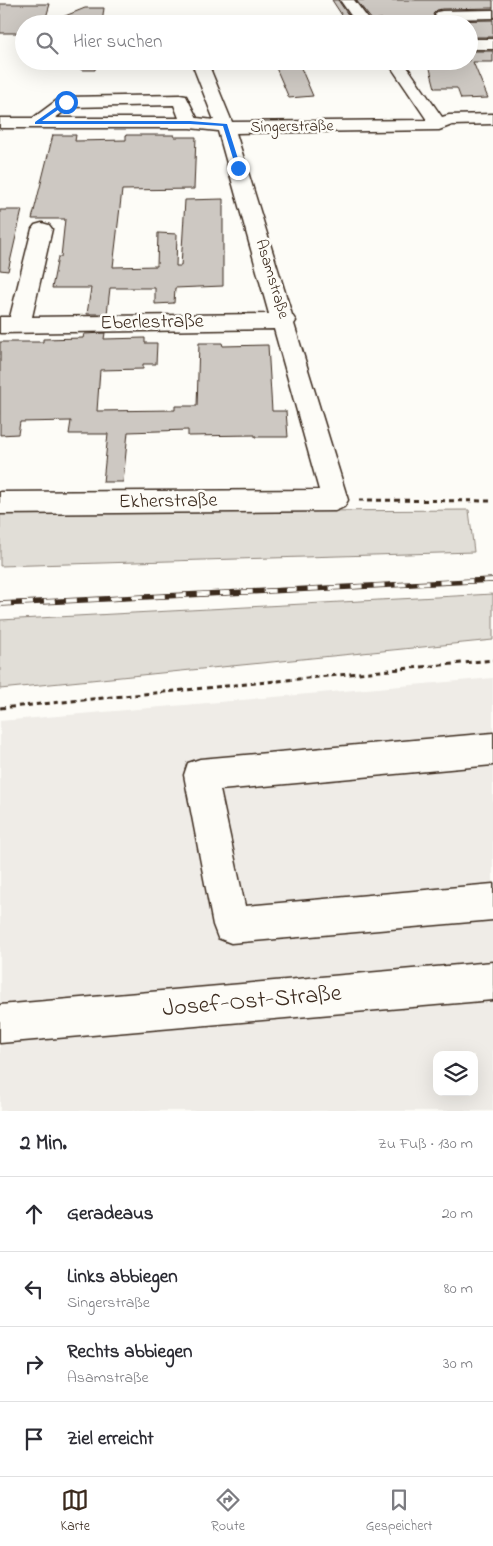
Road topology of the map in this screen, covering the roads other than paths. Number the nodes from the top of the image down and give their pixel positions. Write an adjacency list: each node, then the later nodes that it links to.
1 (347, 0): 3 (street)
2 (493, 14): 4 (street)
3 (358, 15)
4 (442, 15)
5 (478, 44): 6 (street)
6 (493, 44)
7 (203, 70): 11 (street, Asamstraße)
8 (401, 70): 12 (street)
9 (493, 119): 12 (street, Singerstraße)
10 (0, 123): 11 (street, Singerstraße)
11 (226, 125): 12 (street, Singerstraße); 14 (street, Asamstraße)
12 (439, 125)
13 (42, 229): 15 (street, Eberlestraße)
14 (284, 322): 15 (street, Eberlestraße); 16 (street, Asamstraße)
15 (9, 325)
16 (335, 500): 17 (street, Ekherstraße)
17 (0, 503)
18 (493, 749): 19 (street)
19 (493, 902)
20 (493, 980): 21 (street, Josef-Ost-Straße)
21 (5, 1023)

